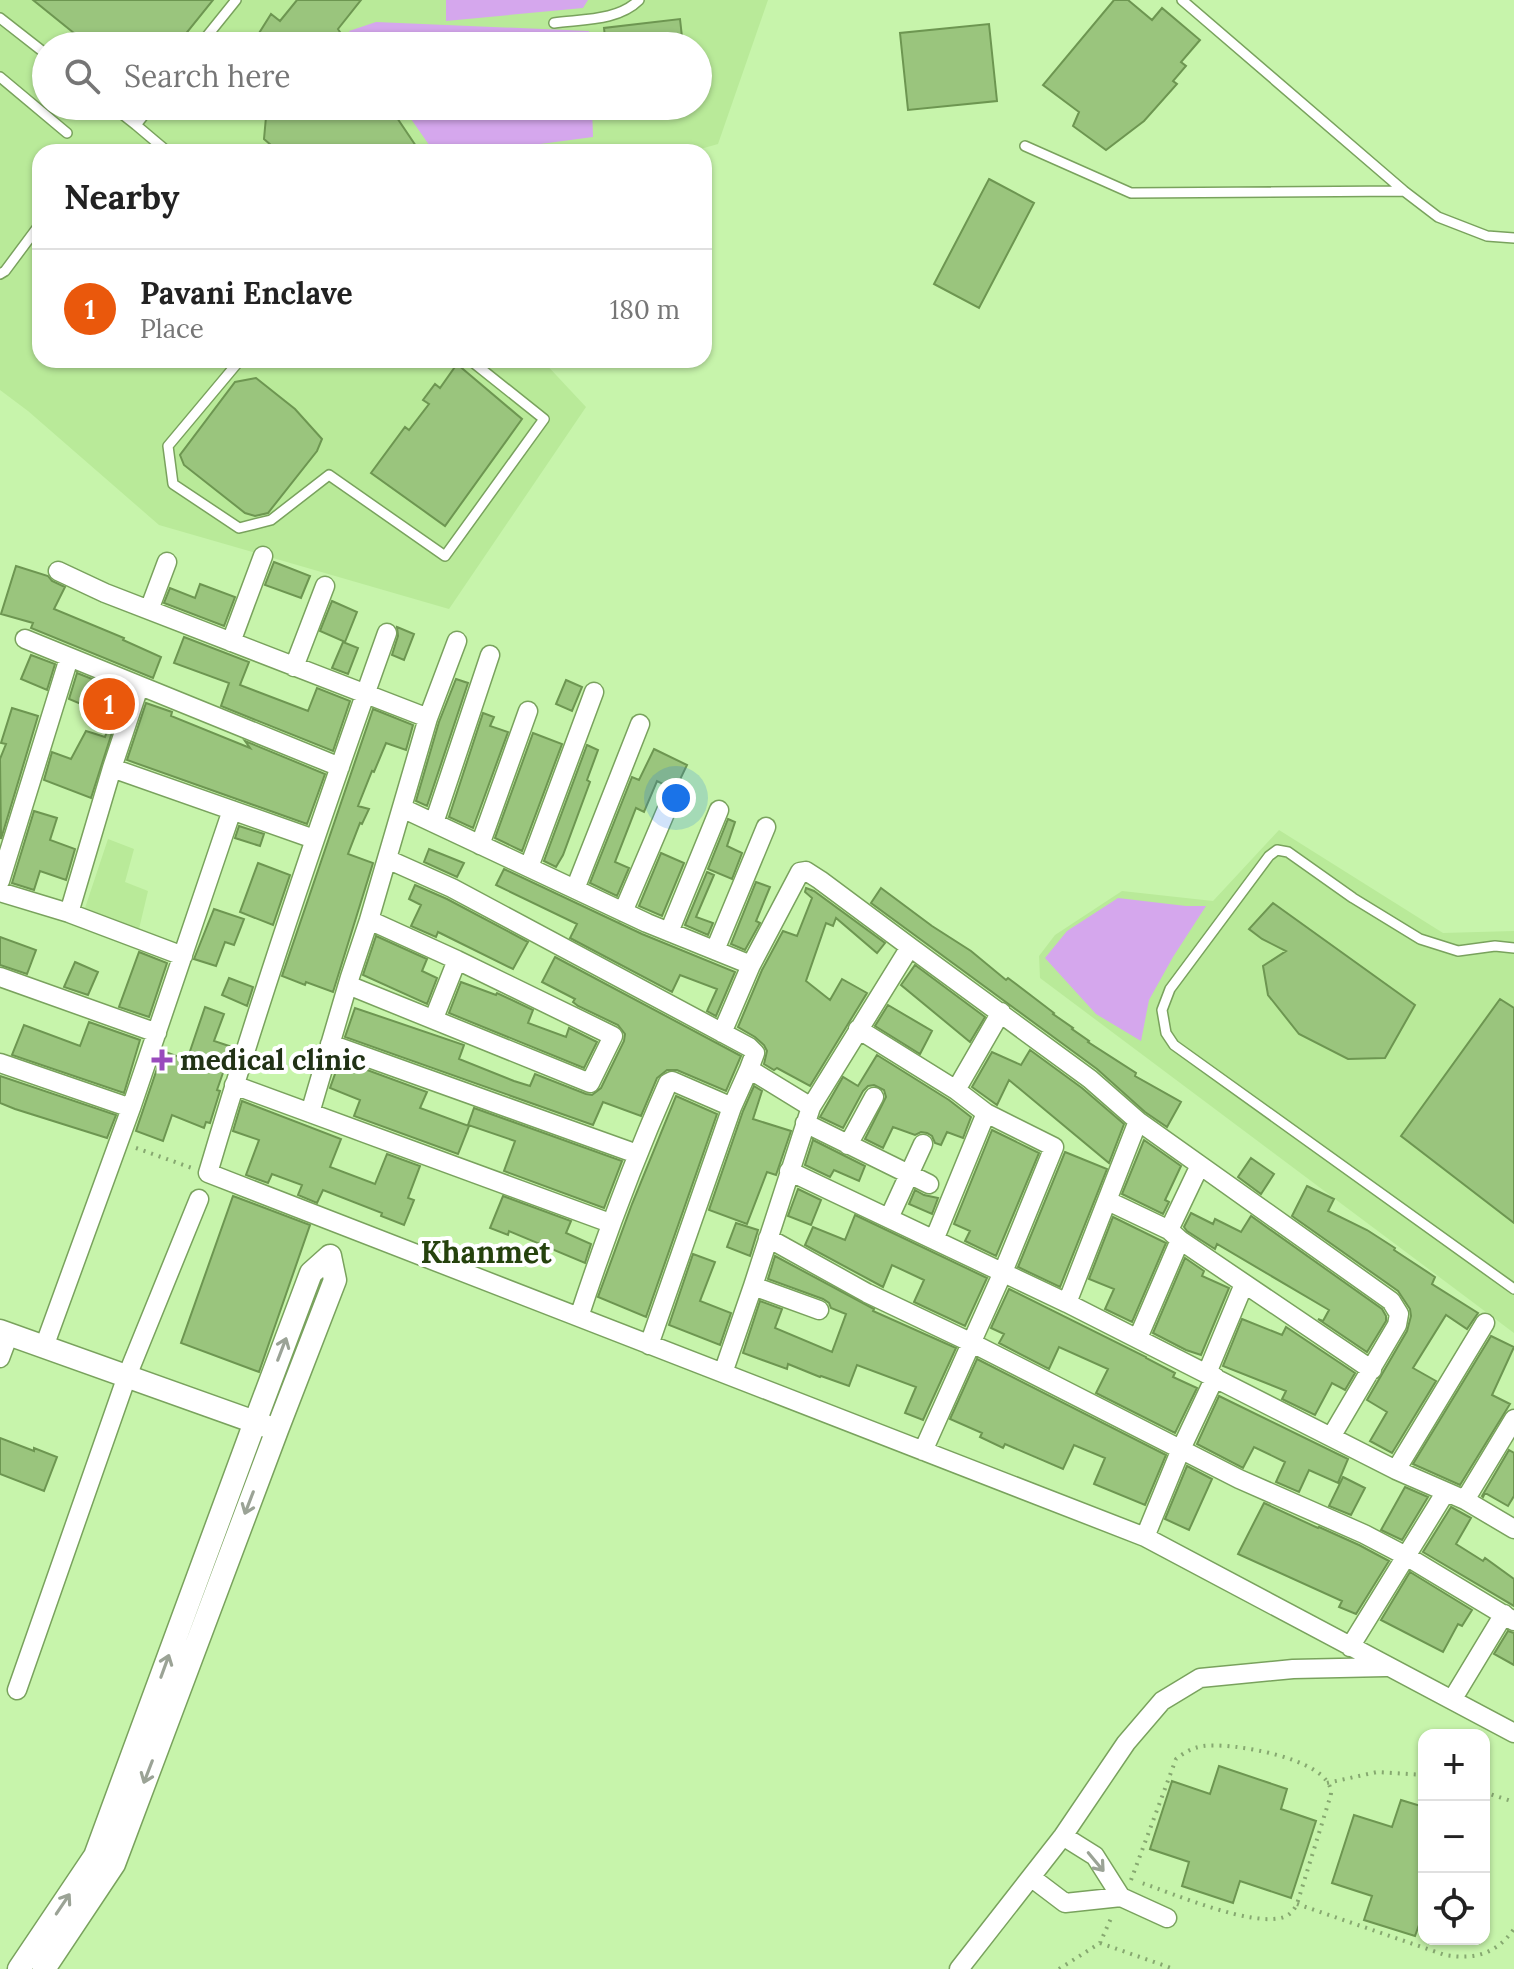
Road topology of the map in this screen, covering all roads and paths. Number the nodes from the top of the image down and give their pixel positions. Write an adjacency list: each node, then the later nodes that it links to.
1 (236, 0): 6 (lane)
2 (639, 0): 5 (lane)
3 (1182, 0): 17 (lane)
4 (0, 18): 7 (lane)
5 (554, 23)
6 (210, 32)
7 (32, 43)
8 (0, 77): 9 (lane)
9 (32, 100)
10 (55, 120): 14 (lane)
11 (130, 120): 13 (lane)
12 (140, 120): 13 (lane)
13 (136, 125): 15 (lane)
14 (67, 133)
15 (159, 144)
16 (1025, 146): 17 (lane)
17 (1404, 191): 19 (lane)
18 (32, 234): 20 (lane)
19 (1514, 238)
20 (0, 274)
21 (233, 368): 22 (lane)
22 (480, 368)
23 (263, 556): 31 (street)
24 (167, 562): 27 (street)
25 (58, 571): 27 (street)
26 (325, 586): 34 (street)
27 (149, 610): 31 (street)
28 (387, 633): 37 (street)
29 (25, 639): 33 (street)
30 (457, 641): 39 (street)
31 (231, 642): 34 (street)
32 (490, 655): 47 (street)
33 (69, 658): 35 (street); 53 (street)
34 (294, 667): 37 (street)
35 (139, 687): 41 (street); 42 (street)
36 (594, 692): 52 (street)
37 (365, 694): 39 (street); 41 (street)
38 (528, 711): 50 (street)
39 (428, 718): 44 (street)
40 (640, 724): 54 (street)
41 (340, 767): 49 (street)
42 (112, 768): 45 (street); 57 (street)
43 (669, 804): 56 (street)
44 (402, 808): 47 (street); 51 (street)
45 (232, 810): 49 (street); 63 (street)
46 (719, 810): 59 (street)
47 (434, 823): 50 (street)
48 (766, 827): 62 (street)
49 (314, 839): 76 (street)
50 (480, 845): 52 (street)
51 (387, 859): 58 (street); 72 (street)
52 (529, 867): 54 (street)
53 (0, 881)
54 (575, 889): 56 (street)
55 (0, 892): 57 (street)
56 (623, 912): 59 (street)
57 (69, 913): 63 (street)
58 (369, 920): 64 (street); 67 (street)
59 (669, 932): 62 (street)
60 (910, 947): 65 (street); 68 (street); 70 (street)
61 (1514, 948): 106 (lane)
62 (715, 950): 65 (street)
63 (183, 956): 71 (street)
64 (457, 960): 69 (street); 69 (street)
65 (751, 965): 72 (street)
66 (0, 977): 71 (street)
67 (348, 985): 69 (street); 73 (street)
68 (1001, 1012): 77 (street); 84 (street)
69 (434, 1018)
70 (858, 1029): 77 (street); 83 (street)
71 (157, 1033): 80 (street)
72 (722, 1033): 75 (street)
73 (330, 1044): 81 (street); 88 (street)
74 (0, 1063): 80 (street)
75 (749, 1069): 79 (street); 83 (street)
76 (234, 1085): 81 (street); 91 (street)
77 (956, 1090): 82 (street)
78 (874, 1097): 87 (street)
79 (732, 1107): 88 (street); 114 (street)
80 (131, 1108): 85 (street)
81 (310, 1113): 97 (street)
82 (986, 1113): 101 (street); 103 (street)
83 (808, 1115): 87 (street); 90 (street)
84 (1138, 1121): 89 (street); 95 (street)
85 (119, 1142): 91 (path); 115 (street)
86 (923, 1144): 92 (street)
87 (848, 1145): 92 (street)
88 (637, 1154): 97 (street)
89 (1200, 1165): 99 (street); 117 (street)
90 (789, 1171): 96 (street); 100 (street)
91 (208, 1173): 98 (street)
92 (908, 1174): 93 (street); 96 (street)
93 (929, 1184)
94 (199, 1199): 120 (street)
95 (1108, 1201): 99 (street); 107 (street)
96 (889, 1218): 101 (street)
97 (610, 1223): 109 (street)
98 (343, 1226): 102 (street); 109 (street)
99 (1175, 1235): 104 (street); 112 (street)
100 (768, 1238): 105 (street); 113 (street)
101 (934, 1240): 103 (street)
102 (330, 1256): 122 (street, one-way to 102); 123 (street)
103 (1003, 1272): 107 (street); 113 (street)
104 (1244, 1284): 117 (street); 119 (street)
105 (753, 1286): 108 (street); 118 (street)
106 (1514, 1289)
107 (1067, 1303): 112 (street)
108 (819, 1310)
109 (579, 1317): 114 (street)
110 (1485, 1323): 127 (street)
111 (4, 1333): 115 (street); 116 (street)
112 (1138, 1338): 119 (street)
113 (970, 1342): 125 (street); 126 (street)
114 (649, 1345): 118 (street)
115 (44, 1347): 120 (street)
116 (0, 1358)
117 (1372, 1370): 124 (street)
118 (723, 1373): 126 (street)
119 (1211, 1375): 124 (street); 125 (street)
120 (127, 1376): 122 (street); 136 (street)
121 (1514, 1419): 129 (street)
122 (255, 1422): 123 (street); 151 (street, one-way to 122)
123 (277, 1430): 152 (street, one-way to 152)
124 (1331, 1437): 127 (street)
125 (1181, 1449): 131 (street); 132 (street)
126 (923, 1451): 131 (street)
127 (1396, 1470): 128 (street)
128 (1445, 1493): 129 (street); 132 (street)
129 (1465, 1500): 130 (street)
130 (1514, 1529)
131 (1145, 1537): 134 (street)
132 (1406, 1556): 133 (street); 134 (street)
133 (1509, 1617): 137 (street)
134 (1350, 1647): 135 (street)
135 (1389, 1667): 137 (street); 143 (street)
136 (17, 1690)
137 (1452, 1700): 138 (street)
138 (1514, 1733)
139 (1418, 1775): 140 (path)
140 (1327, 1783): 145 (path); 147 (path)
141 (1490, 1794): 142 (path)
142 (1514, 1802)
143 (1063, 1836): 144 (street); 146 (street, one-way to 146)
144 (1032, 1878): 146 (street); 153 (street)
145 (1131, 1880): 146 (path); 147 (path)
146 (1121, 1897): 148 (street); 150 (path)
147 (1297, 1904): 149 (path)
148 (1167, 1918)
149 (1514, 1929)
150 (1100, 1943): 154 (path); 155 (path)
151 (19, 1969)
152 (44, 1969)
153 (959, 1969)
154 (1059, 1969)
155 (1174, 1969)

